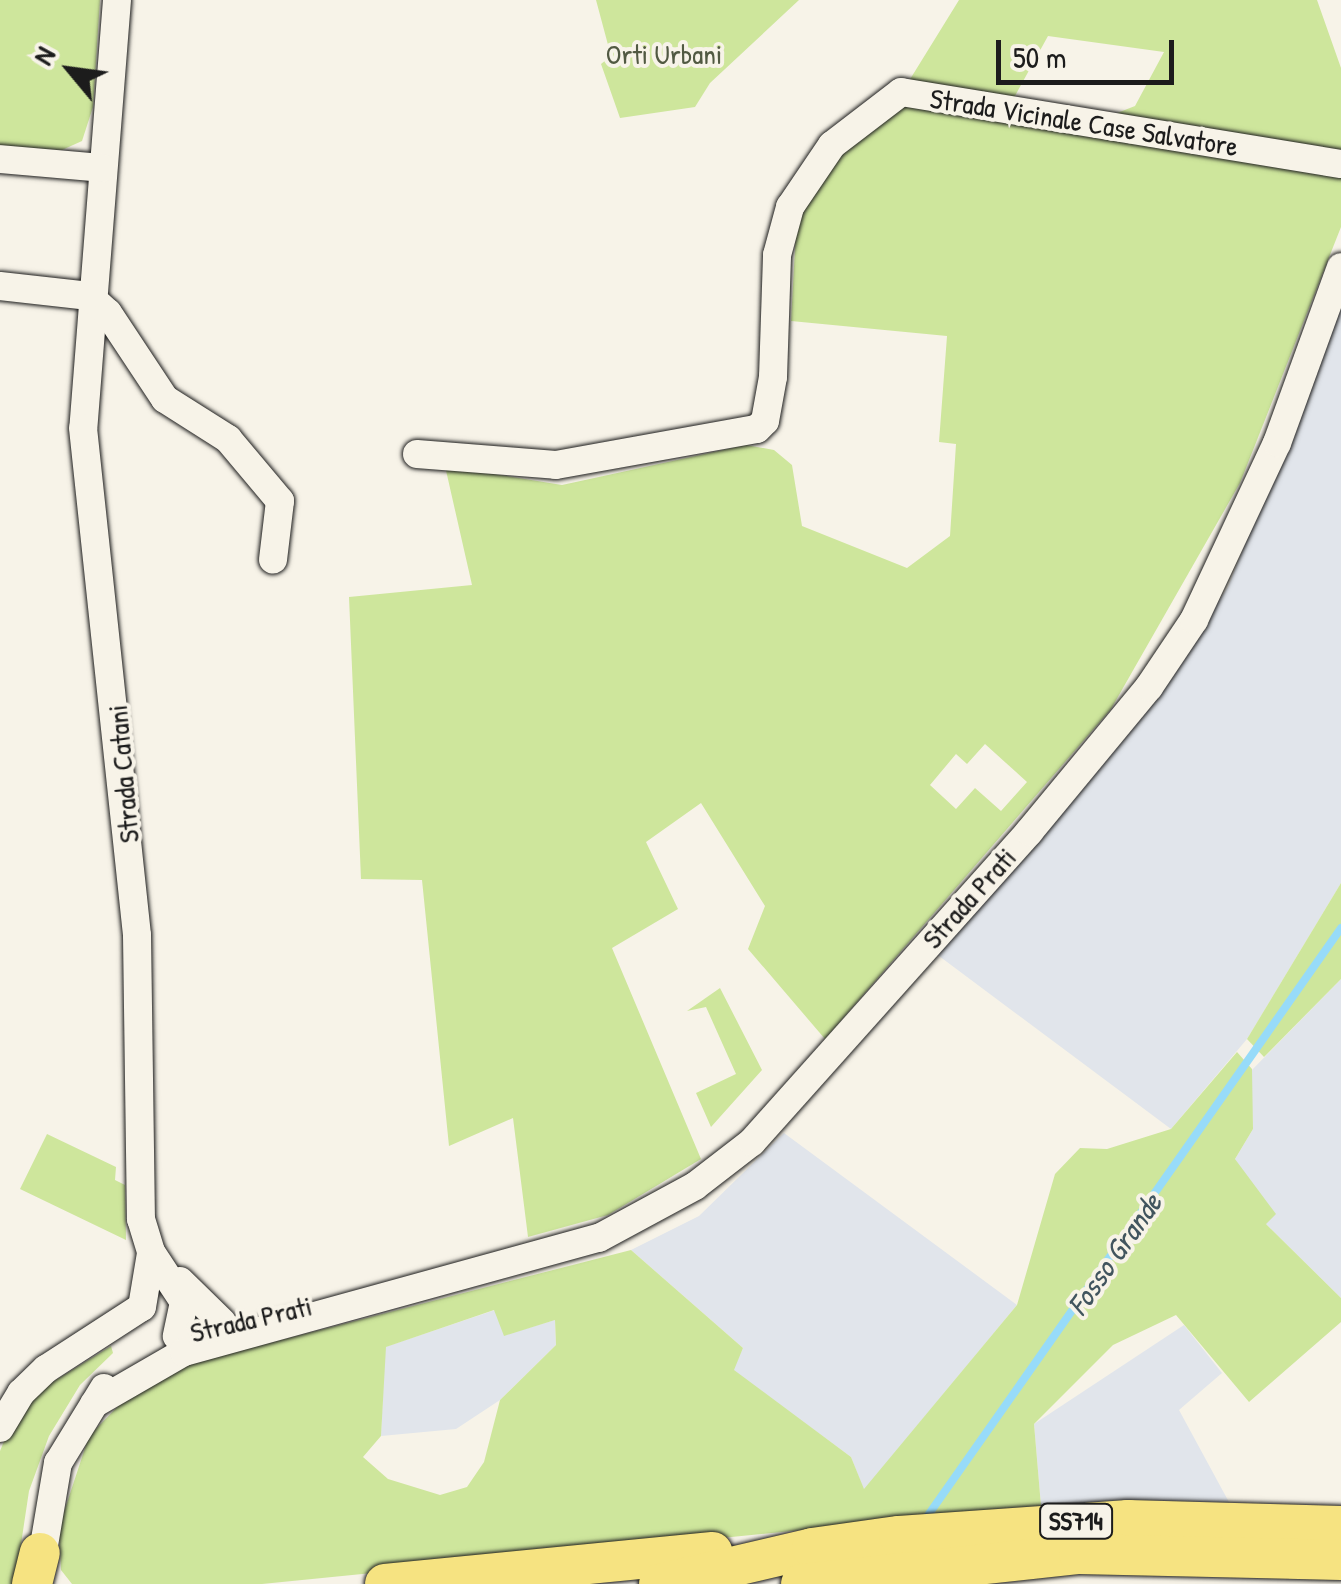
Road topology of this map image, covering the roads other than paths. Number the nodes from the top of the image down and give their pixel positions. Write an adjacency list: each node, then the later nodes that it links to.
1 (117, 0): 4 (street, Strada Catani)
2 (0, 160): 4 (street)
3 (1341, 164): 8 (street, Strada Vicinale Case Salvatore)
4 (102, 168): 7 (street, Strada Catani)
5 (1341, 267): 11 (street, Strada Prati)
6 (0, 286): 7 (street)
7 (90, 296): 9 (street); 10 (street, Strada Catani)
8 (417, 454)
9 (273, 560)
10 (151, 1252): 12 (street); 13 (street, Strada Catani); 15 (street)
11 (374, 1299): 12 (street, Strada Prati); 14 (street, Strada Prati)
12 (222, 1322): 13 (street, Strada Prati)
13 (177, 1336): 14 (street, Strada Prati)
14 (94, 1404): 20 (street, Strada Prati)
15 (0, 1428)
16 (1341, 1526): 19 (highway, SS714)
17 (1341, 1560): 19 (highway, SS714)
18 (744, 1564): 19 (highway, SS714); 21 (highway); 22 (highway, SS714)
19 (810, 1571)
20 (41, 1575)
21 (385, 1584)
22 (658, 1584)

